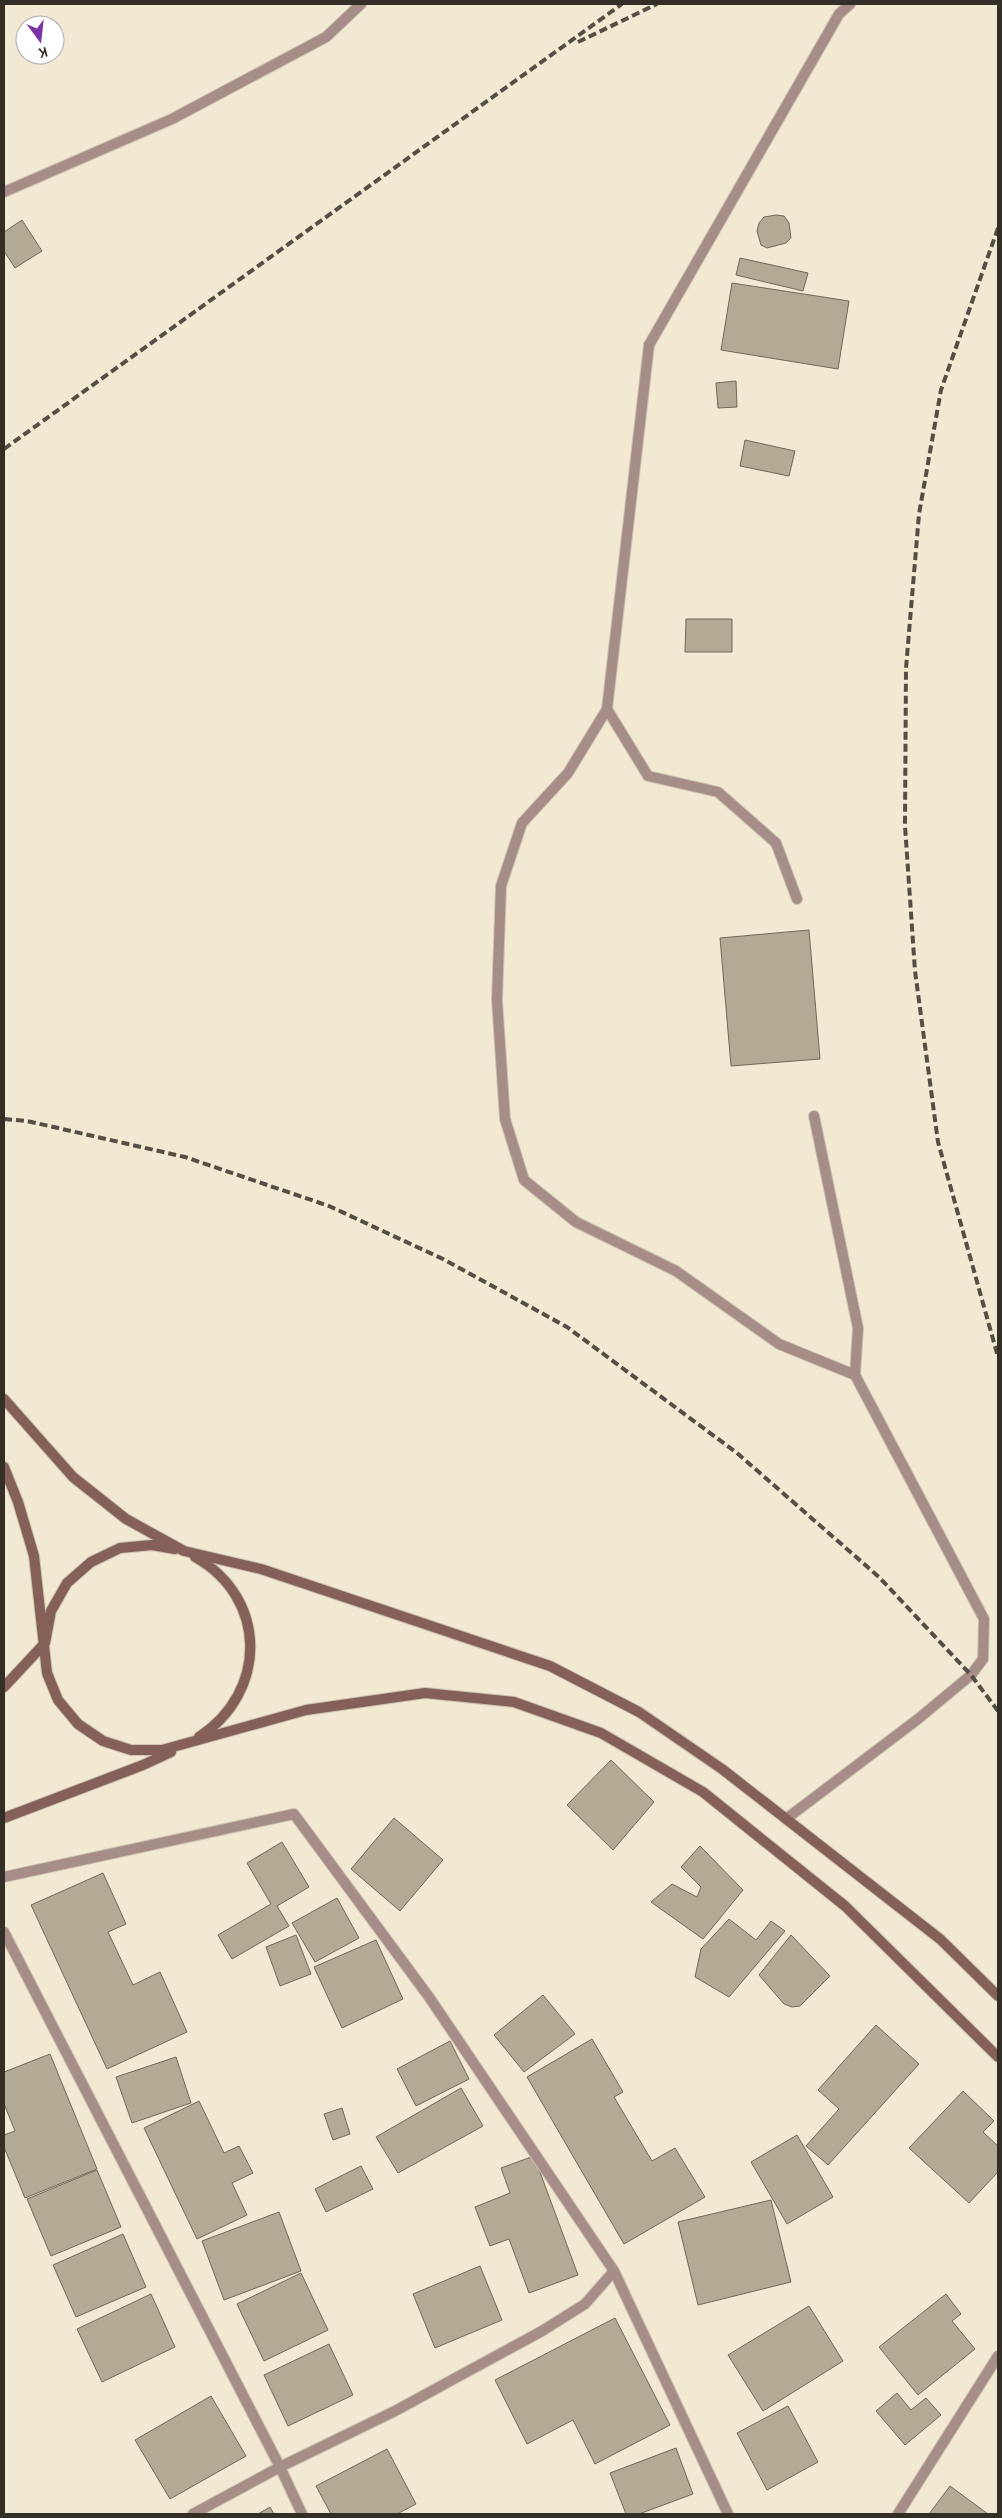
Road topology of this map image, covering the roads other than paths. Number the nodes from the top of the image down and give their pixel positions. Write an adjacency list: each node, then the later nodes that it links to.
1 (361, 4): 3 (street)
2 (850, 4): 4 (street)
3 (4, 192)
4 (607, 708): 5 (street); 7 (street)
5 (797, 899)
6 (814, 1116): 7 (street)
7 (855, 1375): 15 (street)
8 (7, 1403): 10 (main road)
9 (4, 1467): 11 (main road)
10 (184, 1551): 11 (main road); 13 (main road); 15 (main road)
11 (45, 1643): 12 (main road); 13 (main road)
12 (4, 1687)
13 (190, 1742): 14 (main road); 19 (main road)
14 (4, 1818)
15 (786, 1819): 18 (main road)
16 (4, 1877): 20 (street)
17 (4, 1932): 22 (street)
18 (998, 1996)
19 (998, 2057)
20 (614, 2272): 22 (street); 25 (street)
21 (998, 2356): 26 (street)
22 (280, 2467): 23 (street); 24 (street)
23 (193, 2514)
24 (302, 2514)
25 (728, 2514)
26 (898, 2514)

